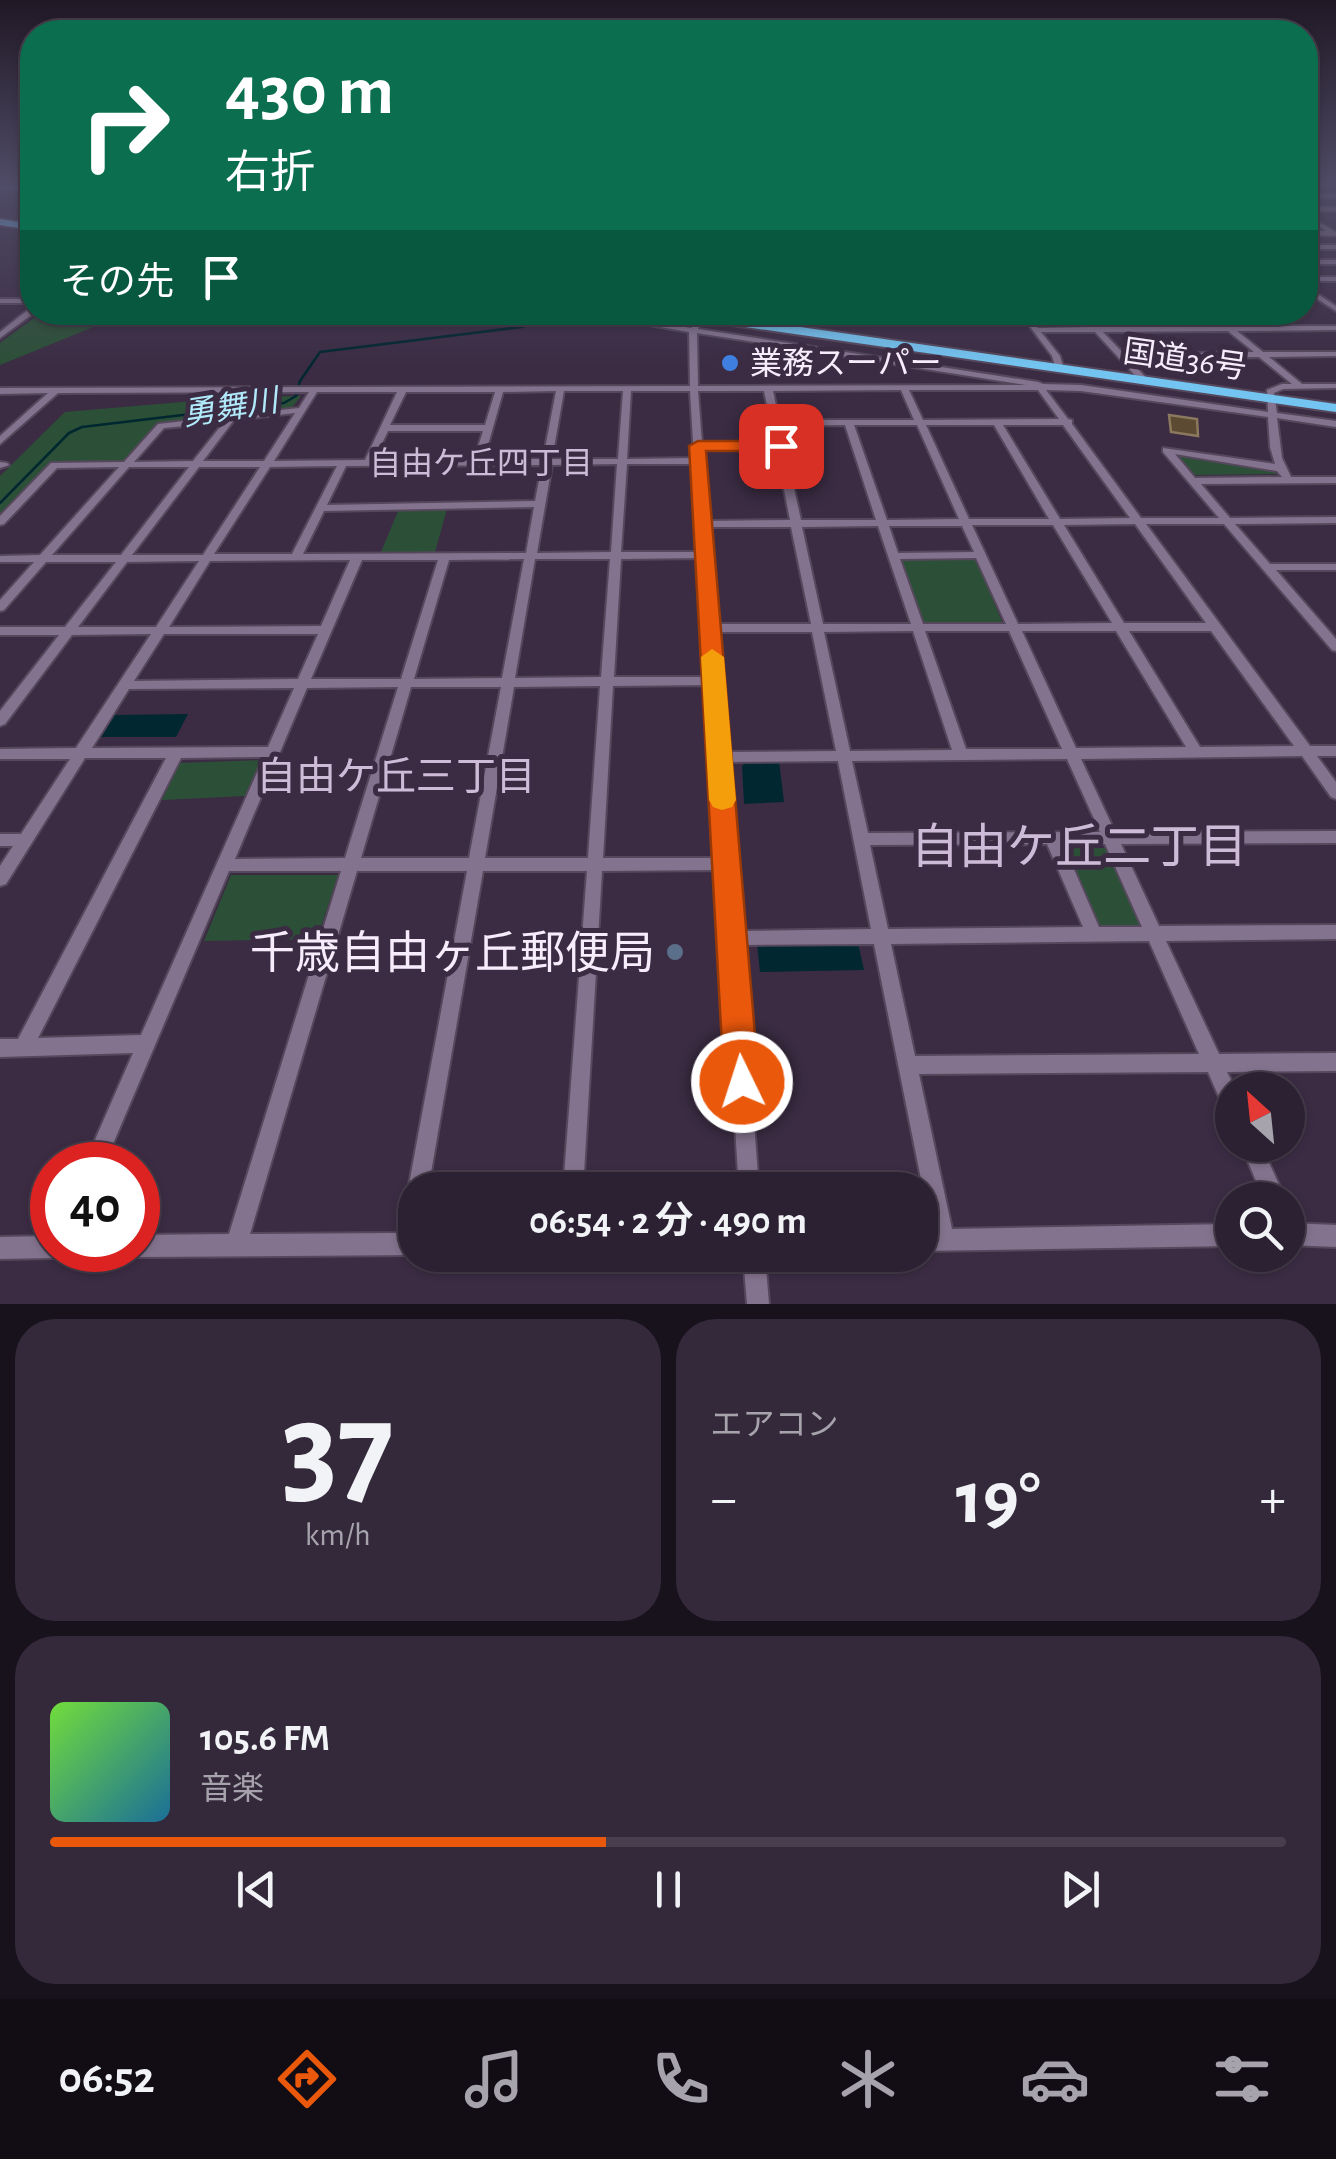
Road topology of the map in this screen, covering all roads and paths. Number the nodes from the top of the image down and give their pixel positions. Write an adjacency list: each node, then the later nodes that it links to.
1 (20, 320): 12 (street)
2 (695, 325): 21 (street)
3 (733, 325): 19 (street)
4 (745, 325): 16 (highway, 国道36号)
5 (1031, 325): 11 (street)
6 (1092, 325): 10 (street)
7 (1225, 325): 8 (street)
8 (1229, 328): 9 (street); 10 (street); 14 (street)
9 (1336, 328)
10 (1096, 329): 11 (street); 15 (street)
11 (1035, 330): 16 (street)
12 (0, 336)
13 (1336, 354): 14 (street)
14 (1262, 355): 15 (street); 17 (street)
15 (1121, 356): 20 (street)
16 (1060, 369): 20 (highway, 国道36号)
17 (1300, 386): 18 (street); 31 (street)
18 (1336, 386)
19 (1042, 387): 20 (street); 23 (street); 35 (street)
20 (1150, 387): 31 (highway, 国道36号)
21 (694, 388): 22 (street); 27 (street); 45 (street)
22 (768, 388): 23 (street); 38 (street)
23 (904, 388): 39 (street)
24 (311, 389): 25 (street); 30 (street); 33 (street)
25 (402, 389): 26 (street); 41 (street)
26 (500, 389): 28 (street); 42 (street)
27 (627, 389): 28 (street); 48 (street)
28 (560, 390): 47 (street)
29 (0, 391): 30 (street)
30 (56, 391): 43 (street)
31 (1271, 406): 32 (highway, 国道36号); 40 (street); 54 (street)
32 (1336, 408)
33 (302, 410): 34 (street); 49 (street)
34 (231, 418): 52 (street); 53 (street)
35 (1069, 422): 37 (street); 61 (street)
36 (849, 423): 38 (street); 39 (street); 67 (street)
37 (997, 423): 39 (street); 65 (street)
38 (776, 424): 44 (street)
39 (921, 424): 64 (street)
40 (1336, 424)
41 (384, 428): 42 (street); 51 (street)
42 (488, 428): 46 (street)
43 (0, 441)
44 (781, 446): 45 (street); 66 (street)
45 (698, 454): 48 (street); 68 (street)
46 (478, 462): 47 (street); 51 (street)
47 (545, 462): 48 (street); 58 (street)
48 (622, 462): 70 (street)
49 (268, 463): 50 (street); 53 (street); 76 (street)
50 (343, 463): 51 (street); 59 (street)
51 (368, 463)
52 (126, 464): 53 (street); 63 (street); 80 (street)
53 (197, 464): 75 (street)
54 (1279, 468): 55 (street); 57 (street)
55 (1288, 480): 56 (street); 57 (street)
56 (1336, 480)
57 (1194, 481): 62 (street)
58 (538, 504): 59 (street); 69 (street)
59 (320, 508): 77 (street)
60 (1336, 520): 62 (street)
61 (1140, 521): 62 (street); 65 (street); 91 (street)
62 (1228, 521): 82 (street)
63 (0, 522)
64 (964, 522): 65 (street); 67 (street); 72 (street)
65 (1056, 522): 90 (street)
66 (796, 523): 67 (street); 68 (street); 87 (street)
67 (884, 523): 73 (street)
68 (703, 524): 71 (street)
69 (529, 554): 70 (street); 74 (street); 98 (street)
70 (616, 555): 71 (street); 99 (street)
71 (705, 555): 86 (street)
72 (980, 555): 73 (street); 89 (street)
73 (895, 556): 88 (street)
74 (444, 557): 78 (street); 97 (street)
75 (124, 558): 76 (street); 80 (street); 92 (street)
76 (206, 558): 77 (street); 93 (street)
77 (295, 558): 78 (street)
78 (357, 558): 94 (street)
79 (0, 559): 80 (street)
80 (44, 559): 83 (street)
81 (1336, 566): 82 (street)
82 (1267, 567): 84 (street)
83 (0, 607)
84 (1316, 623): 85 (street); 96 (street)
85 (1336, 623)
86 (710, 628): 87 (street); 100 (street)
87 (818, 628): 88 (street); 114 (street)
88 (918, 628): 89 (street); 112 (street)
89 (1012, 628): 90 (street); 111 (street)
90 (1119, 628): 91 (street); 108 (street)
91 (1216, 628): 106 (street)
92 (70, 630): 93 (street); 95 (street); 103 (street)
93 (160, 630): 94 (street); 102 (street)
94 (325, 630): 101 (street)
95 (0, 631)
96 (1336, 647)
97 (406, 681): 98 (street); 101 (street); 123 (street)
98 (507, 681): 99 (street); 122 (street)
99 (608, 681): 100 (street); 126 (street)
100 (714, 681): 113 (street)
101 (302, 682): 102 (street); 105 (street)
102 (125, 685): 110 (street)
103 (0, 721)
104 (1336, 751): 106 (street)
105 (273, 752): 107 (street); 125 (street)
106 (1306, 752): 108 (street); 115 (street)
107 (176, 753): 110 (street); 135 (street)
108 (1196, 753): 111 (street)
109 (0, 754): 110 (street)
110 (80, 754): 120 (street)
111 (1071, 754): 112 (street); 116 (street)
112 (961, 755): 114 (street)
113 (719, 756): 114 (street); 124 (street)
114 (845, 756): 121 (street)
115 (1336, 793)
116 (1112, 836): 117 (street); 118 (street); 130 (street)
117 (1336, 837)
118 (1052, 838): 121 (street); 129 (street)
119 (0, 840): 120 (street)
120 (25, 840): 127 (street)
121 (862, 840): 131 (street)
122 (475, 862): 123 (street); 126 (street); 141 (street)
123 (351, 864): 125 (street); 151 (street)
124 (726, 864): 126 (street); 132 (street)
125 (226, 865): 133 (street)
126 (595, 865): 142 (street)
127 (0, 878)
128 (1336, 932): 130 (street)
129 (1094, 934): 130 (street); 131 (street)
130 (1158, 935): 138 (street)
131 (882, 936): 132 (street); 137 (street)
132 (732, 938): 143 (street)
133 (148, 1044): 135 (street); 140 (street)
134 (0, 1048): 135 (street)
135 (23, 1048)
136 (1336, 1062): 138 (street)
137 (908, 1064): 138 (street); 148 (street)
138 (1215, 1064): 139 (street)
139 (1218, 1072)
140 (104, 1142)
141 (421, 1172)
142 (575, 1172)
143 (748, 1172)
144 (1305, 1233): 146 (street)
145 (1215, 1236): 148 (street)
146 (1336, 1236)
147 (938, 1240): 148 (street)
148 (944, 1240)
149 (398, 1244): 151 (street)
150 (160, 1246): 151 (street)
151 (236, 1246)
152 (30, 1247): 153 (street)
153 (0, 1248)
154 (755, 1272): 155 (street)
155 (758, 1304)

